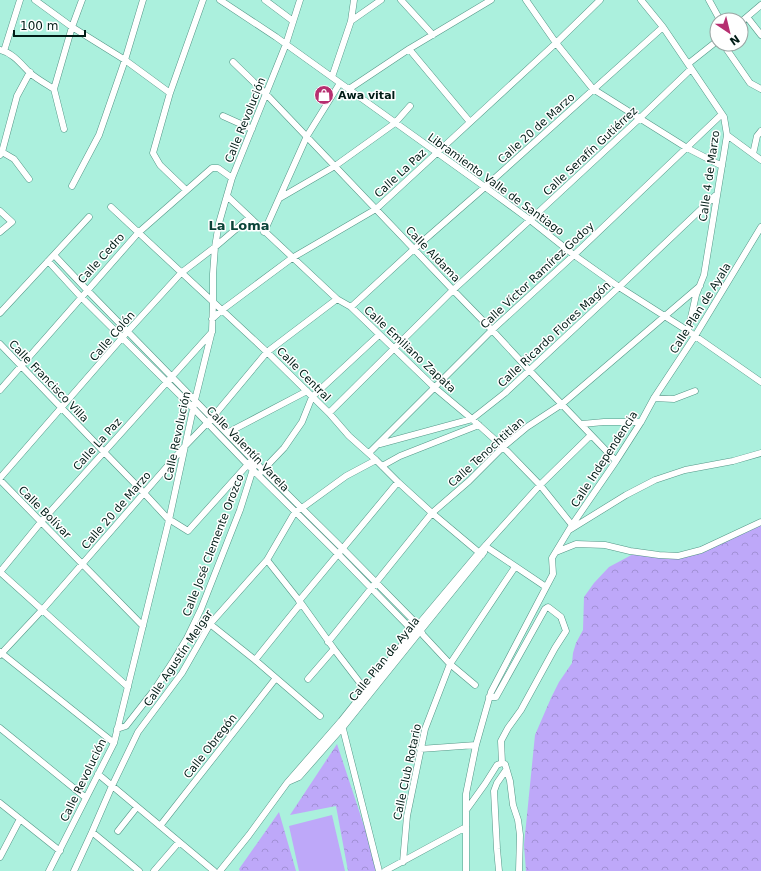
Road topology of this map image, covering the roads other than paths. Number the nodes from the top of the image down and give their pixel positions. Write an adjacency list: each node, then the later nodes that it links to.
1 (20, 0): 31 (street)
2 (35, 0): 23 (street)
3 (82, 0): 23 (street)
4 (143, 0): 33 (street)
5 (203, 0): 43 (street)
6 (220, 0): 28 (street, Libramiento Valle de Santiago)
7 (265, 0): 22 (street)
8 (300, 0): 22 (street, Calle Revolución)
9 (354, 0): 20 (street)
10 (381, 0): 20 (street)
11 (401, 0): 25 (street)
12 (492, 0): 25 (street)
13 (526, 0): 27 (street)
14 (600, 0): 27 (street, Calle La Paz)
15 (641, 0): 24 (street, Calle 4 de Marzo)
16 (709, 0): 18 (street)
17 (761, 5): 19 (street)
18 (716, 12)
19 (749, 15)
20 (351, 20): 37 (street)
21 (749, 20): 26 (street)
22 (293, 21): 28 (street, Calle Revolución)
23 (72, 27): 33 (street); 39 (street)
24 (663, 27): 35 (street, Calle 4 de Marzo); 41 (street, Calle 20 de Marzo)
25 (433, 35): 30 (street)
26 (761, 35)
27 (556, 43): 41 (street); 49 (street, Calle La Paz)
28 (286, 44): 37 (street, Libramiento Valle de Santiago); 44 (street, Calle Revolución)
29 (709, 48): 35 (street, Calle Serafín Gutiérrez)
30 (409, 49): 40 (street); 49 (street)
31 (2, 50): 36 (street)
32 (729, 52): 42 (street)
33 (125, 60): 43 (street); 65 (street)
34 (233, 62): 44 (street, Calle Aldama)
35 (690, 66): 46 (street, Calle 4 de Marzo); 48 (street, Calle Serafín Gutiérrez)
36 (30, 72): 39 (street); 58 (street)
37 (332, 77): 38 (street, Libramiento Valle de Santiago)
38 (340, 84): 40 (street, Libramiento Valle de Santiago); 55 (street)
39 (54, 89): 51 (street)
40 (349, 89): 50 (street, Libramiento Valle de Santiago)
41 (594, 89): 48 (street); 66 (street, Calle 20 de Marzo)
42 (761, 90)
43 (170, 94): 67 (street)
44 (266, 94): 52 (street, Calle Revolución); 55 (street, Calle Aldama)
45 (410, 106): 50 (street)
46 (722, 114): 54 (street, Calle 4 de Marzo); 56 (street, Calle Víctor Ramírez Godoy)
47 (224, 116): 52 (street)
48 (639, 119): 56 (street); 76 (street, Calle Serafín Gutiérrez)
49 (470, 122): 57 (street, Calle La Paz)
50 (395, 123): 57 (street, Libramiento Valle de Santiago); 61 (street)
51 (64, 129)
52 (252, 129): 63 (street, Calle Revolución)
53 (761, 131): 59 (street)
54 (727, 135): 59 (street); 62 (street, Calle 4 de Marzo)
55 (307, 136): 61 (street, Calle Aldama); 70 (street)
56 (687, 148): 62 (street); 84 (street, Calle Víctor Ramírez Godoy)
57 (437, 152): 66 (street, Libramiento Valle de Santiago); 72 (street, Calle La Paz)
58 (1, 154): 64 (street)
59 (753, 154): 60 (street)
60 (761, 160)
61 (335, 166): 70 (street); 72 (street, Calle Aldama)
62 (722, 166): 68 (street, Calle 4 de Marzo)
63 (232, 178): 67 (street, Calle Cedro); 69 (street, Calle Revolución)
64 (29, 179)
65 (72, 186)
66 (485, 187): 76 (street, Libramiento Valle de Santiago); 82 (street, Calle 20 de Marzo)
67 (186, 190): 80 (street, Calle Cedro)
68 (717, 194): 88 (street, Calle 4 de Marzo); 89 (street, Calle Ricardo Flores Magón)
69 (227, 196): 75 (street, Calle Emiliano Zapata); 81 (street, Calle Revolución)
70 (280, 198): 79 (street)
71 (111, 207): 80 (street, Calle Central)
72 (376, 209): 82 (street, Calle Aldama); 85 (street, Calle La Paz)
73 (0, 211): 78 (street)
74 (88, 217): 83 (street)
75 (249, 218): 79 (street, Calle Emiliano Zapata); 81 (street, Calle Colón)
76 (530, 220): 84 (street, Libramiento Valle de Santiago); 91 (street, Calle Serafín Gutiérrez)
77 (761, 227): 105 (street, Calle Plan de Ayala)
78 (0, 232)
79 (264, 232): 85 (street, Calle Emiliano Zapata)
80 (138, 233): 87 (street, Calle Central); 90 (street, Calle Cedro)
81 (215, 247): 87 (street, Calle Colón); 94 (street, Calle Revolución)
82 (414, 249): 91 (street, Calle Aldama); 95 (street, Calle 20 de Marzo)
83 (54, 255): 86 (street); 90 (street, Calle Valentín Varela)
84 (574, 255): 89 (street, Libramiento Valle de Santiago); 100 (street, Calle Víctor Ramírez Godoy)
85 (292, 258): 93 (street, Calle Emiliano Zapata); 96 (street, Calle La Paz)
86 (48, 261): 92 (street, Calle Valentín Varela); 97 (street)
87 (181, 273): 94 (street, Calle Central); 101 (street, Calle Colón)
88 (700, 286): 98 (street, Calle Tenochtitlan); 103 (street, Calle 4 de Marzo)
89 (619, 287): 98 (street, Libramiento Valle de Santiago); 111 (street, Calle Ricardo Flores Magón)
90 (87, 290): 92 (street, Calle Cedro); 101 (street, Calle Valentín Varela)
91 (453, 290): 100 (street, Calle Aldama); 108 (street, Calle Serafín Gutiérrez)
92 (81, 297): 106 (street, Calle Valentín Varela); 110 (street, Calle Cedro)
93 (337, 299): 95 (street, Calle Emiliano Zapata); 109 (street, Calle 20 de Marzo)
94 (213, 303): 96 (street, Calle Central); 99 (street, Calle Revolución)
95 (351, 307): 104 (street, Calle Emiliano Zapata)
96 (222, 310): 99 (street, Calle La Paz); 109 (street, Calle Central)
97 (0, 313)
98 (665, 316): 103 (street, Libramiento Valle de Santiago); 122 (street, Calle Tenochtitlan)
99 (212, 319): 102 (street, Calle Revolución)
100 (492, 330): 111 (street, Calle Aldama); 115 (street, Calle Víctor Ramírez Godoy)
101 (128, 331): 106 (street, Calle Colón); 112 (street, Calle Valentín Varela)
102 (212, 331): 112 (street, Calle La Paz); 121 (street, Calle Revolución)
103 (688, 331): 105 (street, Libramiento Valle de Santiago)
104 (379, 335): 108 (street, Calle Emiliano Zapata); 119 (street)
105 (695, 336): 114 (street, Libramiento Valle de Santiago); 120 (street, Calle Plan de Ayala)
106 (123, 338): 113 (street, Calle Valentín Varela); 123 (street, Calle Colón)
107 (0, 344): 110 (street, Calle Francisco Villa)
108 (395, 349): 115 (street, Calle Emiliano Zapata); 125 (street, Calle Serafín Gutiérrez)
109 (267, 352): 117 (street, Calle Central); 126 (street, Calle 20 de Marzo)
110 (21, 365): 116 (street, Calle Cedro); 123 (street, Calle Francisco Villa)
111 (529, 370): 122 (street, Calle Aldama); 127 (street, Calle Ricardo Flores Magón)
112 (171, 376): 113 (street, Calle La Paz); 121 (street, Calle Valentín Varela)
113 (166, 382): 124 (street, Calle Valentín Varela); 137 (street, Calle La Paz)
114 (761, 382)
115 (435, 388): 127 (street, Calle Emiliano Zapata); 134 (street, Calle Víctor Ramírez Godoy)
116 (0, 390)
117 (307, 391): 119 (street, Calle Central); 132 (street)
118 (695, 391): 120 (street)
119 (312, 397): 125 (street, Calle Central); 145 (street)
120 (654, 398): 128 (street, Calle Independencia)
121 (195, 400): 124 (street, Calle Revolución); 126 (street, Calle Valentín Varela)
122 (562, 404): 130 (street, Calle Aldama); 136 (street, Calle Tenochtitlan)
123 (62, 408): 137 (street, Calle Francisco Villa); 147 (street, Calle Colón)
124 (194, 408): 129 (street, Calle Valentín Varela); 135 (street, Calle Revolución)
125 (329, 413): 138 (street, Calle Central)
126 (212, 418): 129 (street, Calle 20 de Marzo); 132 (street, Calle Valentín Varela)
127 (472, 419): 131 (street, Calle Emiliano Zapata); 134 (street, Calle Ricardo Flores Magón)
128 (641, 422): 130 (street); 142 (street, Calle Independencia)
129 (208, 423): 135 (street, Calle 20 de Marzo); 144 (street, Calle Valentín Varela)
130 (582, 424): 133 (street, Calle Aldama)
131 (479, 425): 136 (street, Calle Emiliano Zapata); 143 (street)
132 (227, 433): 141 (street, Calle Valentín Varela)
133 (591, 435): 142 (street, Calle Aldama); 149 (street, Calle Plan de Ayala)
134 (379, 445): 138 (street, Calle Víctor Ramírez Godoy)
135 (185, 446): 150 (street, Calle 20 de Marzo); 154 (street, Calle Revolución)
136 (503, 447): 149 (street, Calle Emiliano Zapata); 153 (street, Calle Tenochtitlan)
137 (104, 452): 150 (street, Calle Francisco Villa); 155 (street, Calle La Paz)
138 (369, 453): 140 (street, Calle Central)
139 (761, 453): 157 (street)
140 (376, 460): 143 (street, Calle Central); 151 (street, Calle Agustín Melgar)
141 (254, 461): 144 (street); 145 (street, Calle Valentín Varela)
142 (616, 461): 157 (street, Calle Independencia)
143 (382, 466): 148 (street, Calle Central)
144 (250, 467): 146 (street, Calle Valentín Varela); 154 (street, Calle Francisco Villa); 189 (street, Calle José Clemente Orozco)
145 (263, 470): 146 (street); 151 (street, Calle Valentín Varela)
146 (258, 475): 152 (street, Calle Valentín Varela)
147 (0, 479): 155 (street, Calle Bolívar)
148 (398, 482): 153 (street, Calle Central); 159 (street)
149 (540, 485): 157 (street, Calle Emiliano Zapata); 158 (street, Calle Plan de Ayala)
150 (144, 493): 154 (street, Calle Francisco Villa); 164 (street, Calle 20 de Marzo)
151 (302, 508): 152 (street, Calle Agustín Melgar); 159 (street, Calle Valentín Varela)
152 (295, 512): 161 (street, Calle Valentín Varela); 163 (street, Calle Agustín Melgar)
153 (432, 513): 162 (street, Calle Central); 167 (street, Calle Tenochtitlan)
154 (169, 520): 173 (street, Calle Revolución)
155 (41, 522): 164 (street, Calle Bolívar); 166 (street, Calle La Paz)
156 (761, 522): 160 (street)
157 (571, 527): 160 (street, Calle Independencia)
158 (486, 547): 162 (street, Calle Plan de Ayala); 165 (street)
159 (343, 549): 161 (street); 167 (street, Calle Valentín Varela)
160 (556, 552): 168 (street)
161 (338, 554): 169 (street, Calle Valentín Varela); 170 (street)
162 (480, 554): 174 (street, Calle Plan de Ayala)
163 (267, 560): 170 (street); 172 (street, Calle Agustín Melgar)
164 (83, 563): 171 (street, Calle 20 de Marzo); 173 (street, Calle Bolívar)
165 (515, 567): 168 (street); 179 (street, Calle Club Rotario)
166 (0, 572): 171 (street)
167 (376, 583): 169 (street, Calle Tenochtitlan); 174 (street, Calle Valentín Varela)
168 (546, 587): 185 (street)
169 (371, 588): 174 (street, Calle Valentín Varela); 175 (street, Calle Tenochtitlan)
170 (300, 602): 175 (street); 178 (street)
171 (43, 609): 177 (street, Calle 20 de Marzo); 183 (street)
172 (210, 624): 178 (street); 196 (street, Calle Agustín Melgar)
173 (143, 626): 183 (street, Calle Revolución)
174 (418, 631): 179 (street); 184 (street, Calle Plan de Ayala)
175 (328, 642): 176 (street)
176 (334, 649): 181 (street); 184 (street)
177 (1, 653): 190 (street)
178 (255, 660): 180 (street)
179 (450, 664): 182 (street); 192 (street, Calle Club Rotario)
180 (276, 678): 186 (street); 202 (street, Calle Obregón)
181 (308, 679)
182 (475, 685)
183 (128, 687): 189 (street, Calle Revolución)
184 (367, 693): 187 (street, Calle Plan de Ayala)
185 (489, 697): 191 (street); 193 (street)
186 (320, 716)
187 (342, 724): 215 (street, Calle Plan de Ayala); 216 (street)
188 (0, 728): 197 (street)
189 (117, 729): 190 (street, Calle Revolución)
190 (114, 743): 195 (street, Calle Revolución)
191 (476, 745): 192 (street); 200 (street)
192 (420, 749): 209 (street, Calle Club Rotario)
193 (502, 763): 194 (street); 200 (street)
194 (506, 770): 219 (street); 220 (street)
195 (100, 776): 196 (street); 197 (street, Calle Revolución)
196 (111, 785): 199 (street); 205 (street, Calle Agustín Melgar)
197 (86, 798): 207 (street, Calle Revolución)
198 (0, 803): 201 (street)
199 (137, 807): 202 (street); 204 (street)
200 (466, 809): 203 (street)
201 (20, 819): 207 (street); 208 (street)
202 (160, 826): 206 (street)
203 (466, 827): 209 (street); 218 (street)
204 (118, 831)
205 (92, 832): 211 (street, Calle Agustín Melgar); 212 (street)
206 (179, 842): 213 (street); 214 (street)
207 (60, 850): 210 (street, Calle Revolución)
208 (0, 857)
209 (403, 862): 217 (street)
210 (49, 871)
211 (74, 871)
212 (139, 871)
213 (154, 871)
214 (214, 871)
215 (220, 871)
216 (379, 871)
217 (385, 871)
218 (466, 871)
219 (499, 871)
220 (519, 871)

